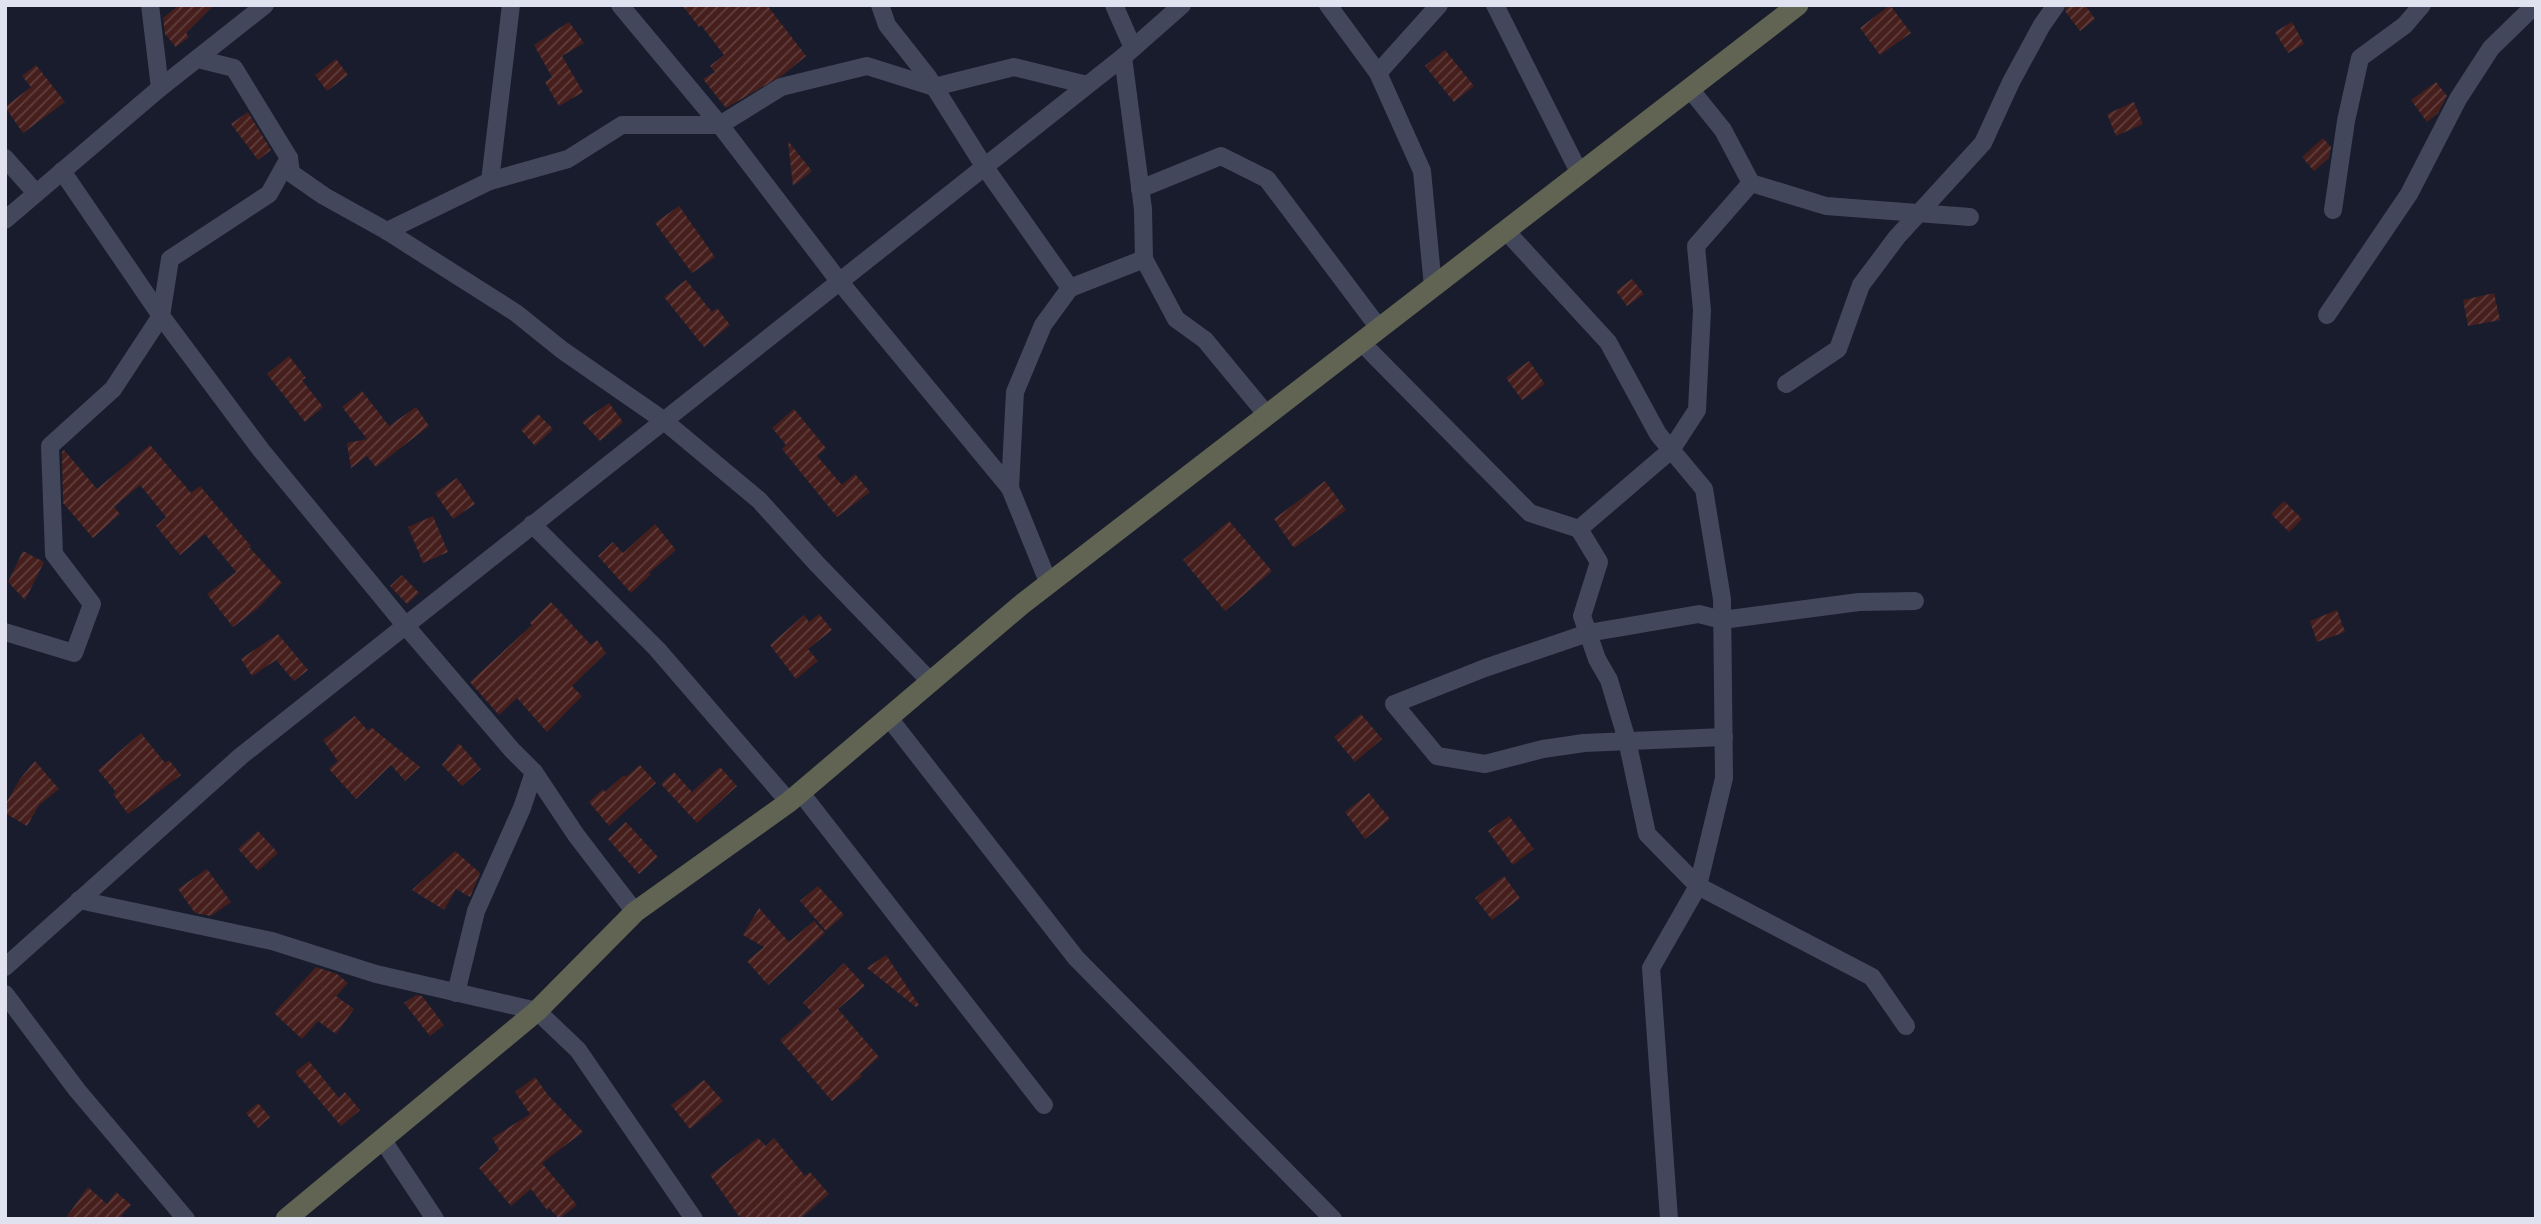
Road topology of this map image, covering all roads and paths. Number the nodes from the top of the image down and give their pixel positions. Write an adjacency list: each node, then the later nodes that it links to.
1 (150, 5): 20 (street)
2 (265, 5): 16 (street)
3 (511, 5): 28 (street)
4 (620, 5): 22 (street)
5 (880, 5): 19 (street)
6 (1114, 5): 15 (street)
7 (1182, 5): 15 (street)
8 (1328, 5): 17 (street)
9 (1439, 5): 17 (street)
10 (1495, 5): 27 (street)
11 (1798, 5): 21 (main road)
12 (2056, 5): 33 (street)
13 (2422, 5): 32 (street)
14 (2529, 12): 42 (street)
15 (1128, 53): 18 (street); 30 (street)
16 (198, 59): 20 (street); 24 (street)
17 (1378, 73): 41 (street)
18 (1087, 85): 19 (street); 25 (street)
19 (934, 87): 22 (street); 25 (street)
20 (160, 88): 26 (street)
21 (1690, 89): 27 (main road); 29 (street)
22 (720, 125): 28 (street); 39 (street)
23 (5, 158): 31 (street)
24 (289, 158): 36 (street); 43 (street)
25 (984, 166): 39 (street); 40 (street)
26 (62, 171): 31 (street); 43 (street)
27 (1580, 174): 37 (main road)
28 (490, 181): 36 (street)
29 (1751, 184): 33 (street); 49 (street)
30 (1140, 189): 38 (street); 44 (street)
31 (36, 193): 35 (street)
32 (2333, 210)
33 (1919, 213): 34 (street); 46 (street)
34 (1970, 217)
35 (5, 220)
36 (387, 231): 48 (street)
37 (1506, 231): 41 (main road); 49 (street)
38 (1144, 259): 40 (street); 47 (street)
39 (839, 281): 48 (street); 50 (street)
40 (1070, 288): 50 (street)
41 (1433, 288): 44 (main road)
42 (2327, 315)
43 (161, 316): 56 (street); 57 (street)
44 (1380, 328): 45 (main road)
45 (1361, 342): 47 (main road); 52 (street)
46 (1786, 384)
47 (1267, 415): 53 (main road)
48 (663, 420): 51 (street); 59 (street)
49 (1671, 450): 52 (street); 55 (street)
50 (1010, 488): 53 (street)
51 (532, 524): 56 (street); 64 (street)
52 (1579, 529): 58 (street)
53 (1049, 584): 59 (main road)
54 (1914, 601): 55 (street)
55 (1722, 620): 58 (street); 61 (street)
56 (405, 625): 63 (street); 66 (street)
57 (5, 632)
58 (1588, 633): 62 (street); 62 (street)
59 (931, 682): 60 (main road)
60 (889, 718): 64 (main road); 79 (street)
61 (1724, 737): 62 (street); 65 (street)
62 (1627, 740): 65 (street)
63 (534, 772): 67 (street); 69 (street)
64 (795, 797): 67 (main road); 73 (street)
65 (1698, 886): 72 (street); 80 (street)
66 (79, 900): 68 (street); 69 (street)
67 (635, 912): 71 (main road)
68 (5, 967)
69 (457, 993): 71 (street)
70 (5, 995): 75 (street)
71 (537, 1011): 74 (main road); 78 (street)
72 (1906, 1026)
73 (1044, 1105)
74 (382, 1139): 76 (main road); 77 (street)
75 (186, 1219)
76 (286, 1219)
77 (435, 1219)
78 (694, 1219)
79 (1333, 1219)
80 (1669, 1219)

